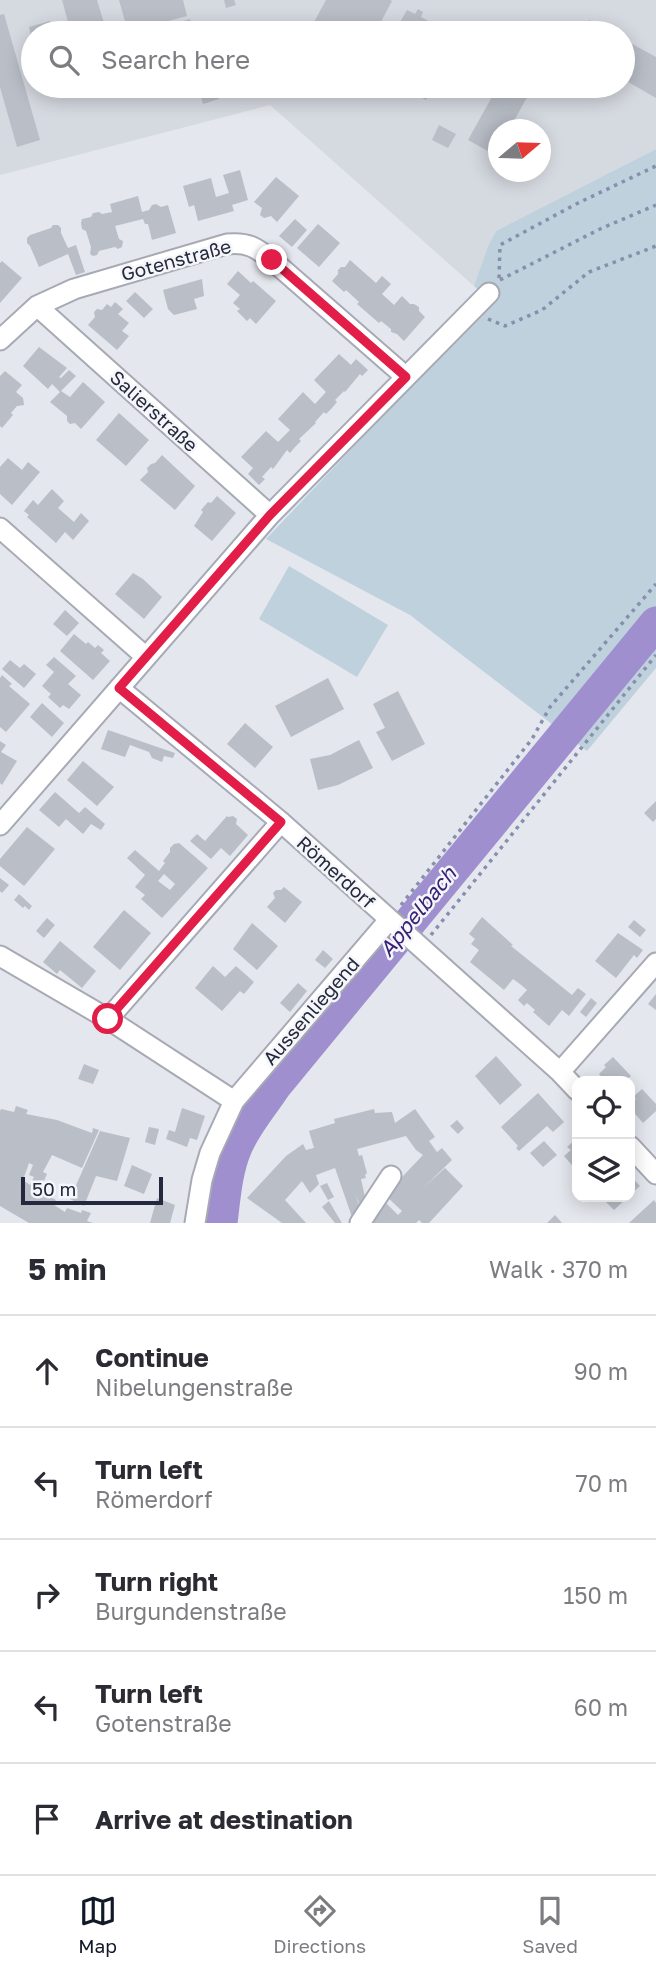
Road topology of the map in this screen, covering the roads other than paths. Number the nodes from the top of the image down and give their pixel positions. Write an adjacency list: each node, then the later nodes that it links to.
1 (494, 287): 4 (street)
2 (37, 306): 3 (street, Gotenstraße); 4 (street, Gotenstraße); 5 (street, Salierstraße)
3 (0, 340)
4 (406, 377): 5 (street)
5 (270, 515): 7 (street)
6 (0, 528): 7 (street)
7 (146, 657): 8 (street)
8 (119, 688): 9 (street, Römerdorf); 10 (street)
9 (281, 822): 11 (street, Römerdorf); 14 (street)
10 (0, 825)
11 (389, 920): 15 (street, Römerdorf); 17 (street, Aussenliegend)
12 (0, 957): 14 (street)
13 (656, 962): 15 (street)
14 (108, 1019): 17 (street)
15 (560, 1072): 16 (street, Römerdorf)
16 (572, 1085)
17 (234, 1101): 21 (street, Aussenliegend)
18 (635, 1151): 19 (street)
19 (656, 1174)
20 (390, 1176): 22 (street)
21 (195, 1223)
22 (360, 1223)

